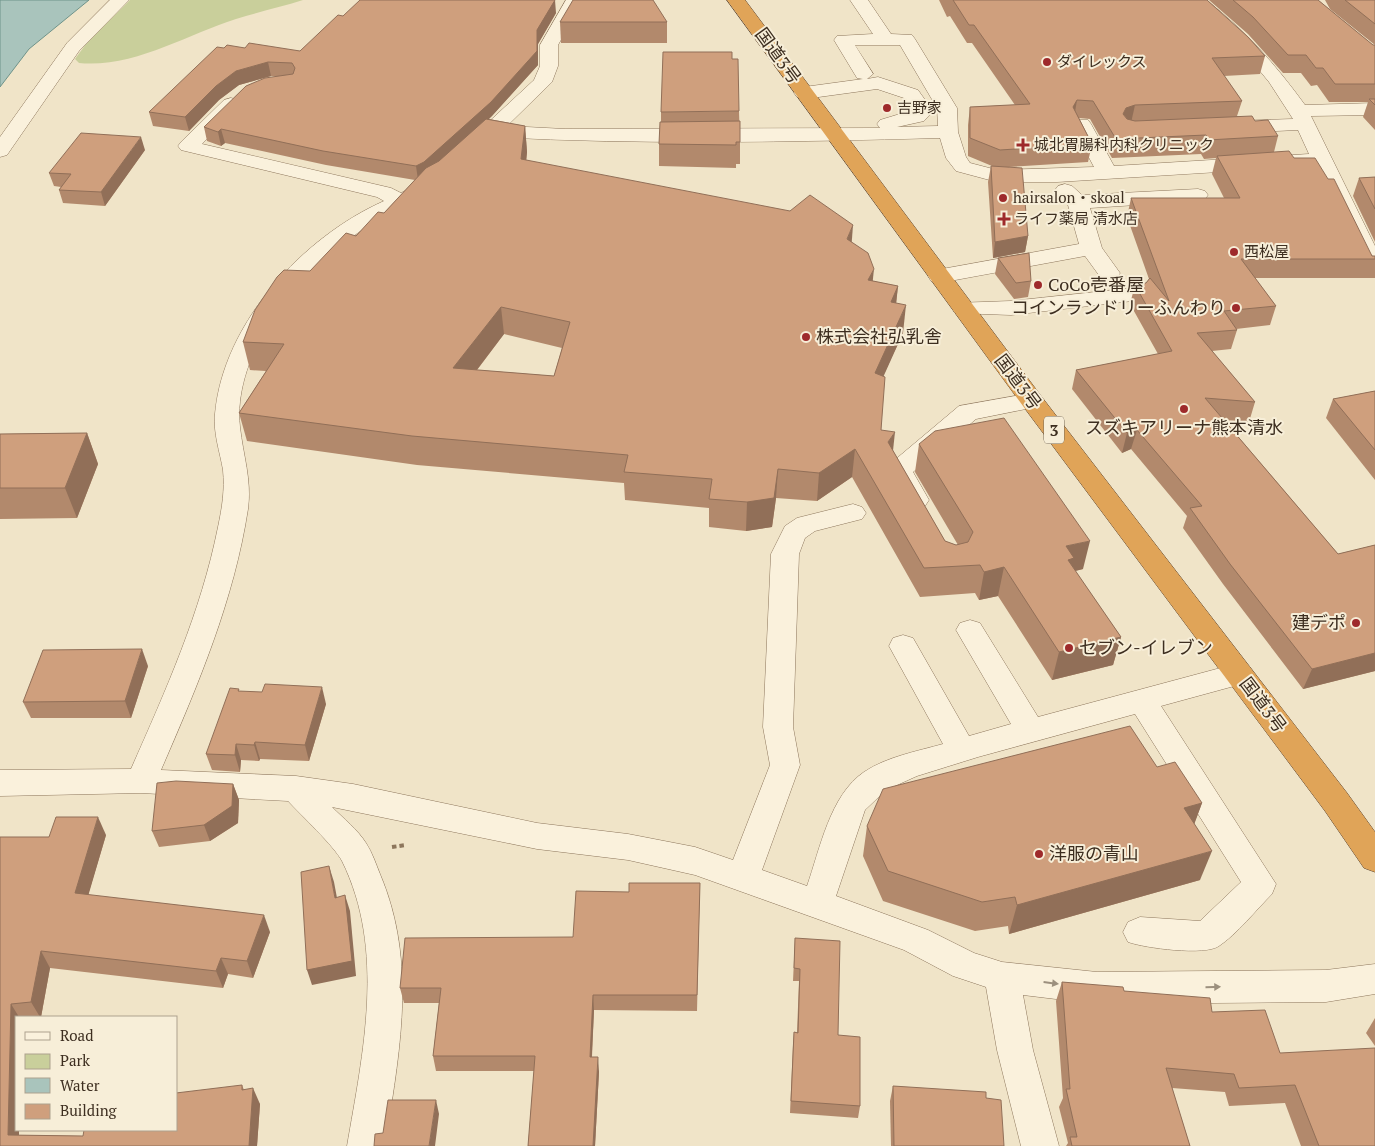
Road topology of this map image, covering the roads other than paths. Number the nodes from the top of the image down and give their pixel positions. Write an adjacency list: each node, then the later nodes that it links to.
1 (120, 0): 19 (street)
2 (575, 0): 15 (street)
3 (736, 0): 9 (highway, 国道3号 / 3)
4 (859, 0): 6 (street)
5 (1195, 0): 12 (street)
6 (885, 38): 7 (street); 8 (street)
7 (864, 74): 8 (street); 9 (street)
8 (932, 83): 16 (street)
9 (801, 88): 17 (street); 18 (highway, 国道3号 / 3)
10 (246, 92): 24 (street)
11 (1375, 109): 12 (street)
12 (1302, 117): 14 (street); 20 (street)
13 (1081, 124): 21 (street)
14 (1218, 127)
15 (490, 131): 18 (street); 24 (street)
16 (948, 132): 17 (street); 22 (street)
17 (877, 134): 18 (street)
18 (835, 135): 29 (highway, 国道3号 / 3)
19 (0, 152)
20 (1322, 159): 21 (street); 27 (street)
21 (1107, 172): 22 (street)
22 (1057, 176): 25 (street)
23 (1198, 195): 25 (street)
24 (399, 201): 41 (street)
25 (1078, 202): 26 (street)
26 (1090, 248): 28 (street); 29 (street)
27 (1375, 269)
28 (1109, 273)
29 (939, 276): 31 (highway, 国道3号 / 3)
30 (1133, 295): 31 (street)
31 (963, 308): 32 (highway, 国道3号 / 3)
32 (1032, 401): 34 (street); 37 (highway, 国道3号 / 3)
33 (853, 513): 45 (street)
34 (928, 521)
35 (970, 630): 39 (street)
36 (903, 646): 40 (street)
37 (1239, 674): 38 (street); 44 (highway, 国道3号 / 3)
38 (1142, 701): 39 (street); 47 (street)
39 (1030, 730): 40 (street)
40 (962, 750): 46 (street)
41 (141, 781): 42 (street); 43 (street)
42 (3, 786)
43 (296, 789): 45 (street); 50 (street)
44 (1375, 858)
45 (743, 877): 46 (street)
46 (817, 904): 48 (street)
47 (1140, 932)
48 (1002, 977): 49 (street, one-way to 49); 51 (street)
49 (1375, 979)
50 (366, 1146)
51 (1040, 1146)

